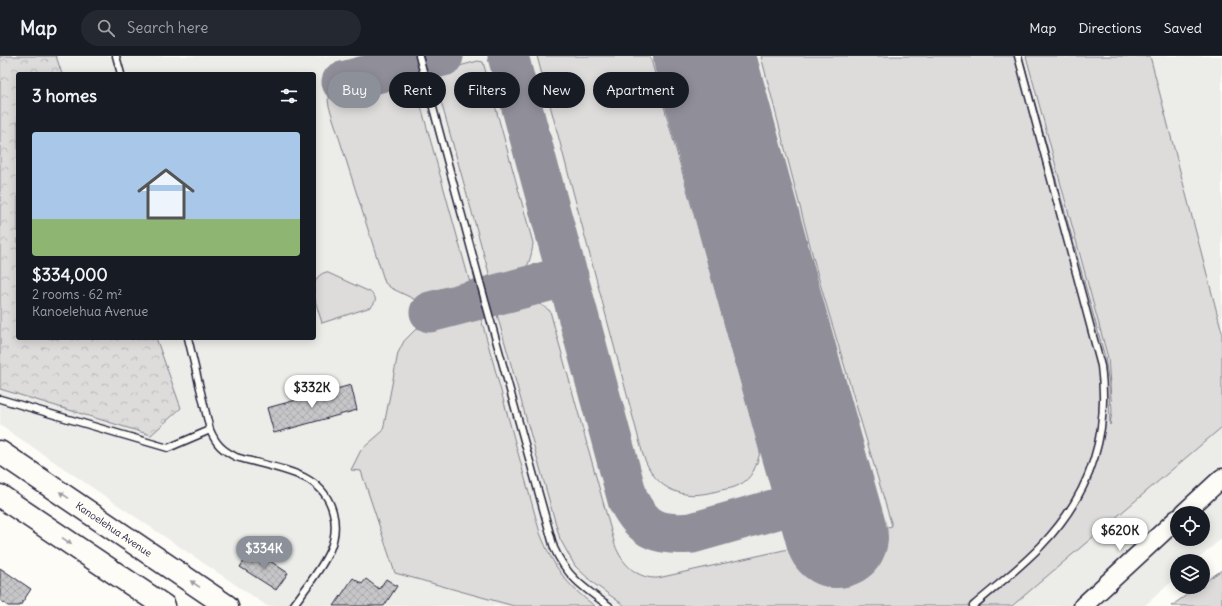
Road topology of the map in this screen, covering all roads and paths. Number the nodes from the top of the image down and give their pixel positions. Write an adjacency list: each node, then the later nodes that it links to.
1 (116, 56): 4 (lane)
2 (419, 56): 16 (lane)
3 (1018, 56): 17 (lane)
4 (120, 72)
5 (188, 340): 7 (lane)
6 (0, 399): 7 (lane)
7 (210, 430): 15 (lane)
8 (0, 452): 14 (highway, Kanoelehua Avenue, one-way to 8)
9 (1222, 478): 11 (street)
10 (0, 496): 13 (highway, one-way to 13)
11 (1192, 506)
12 (1170, 525): 18 (street)
13 (164, 606)
14 (227, 606)
15 (293, 606)
16 (610, 606)
17 (973, 606)
18 (1083, 606)

